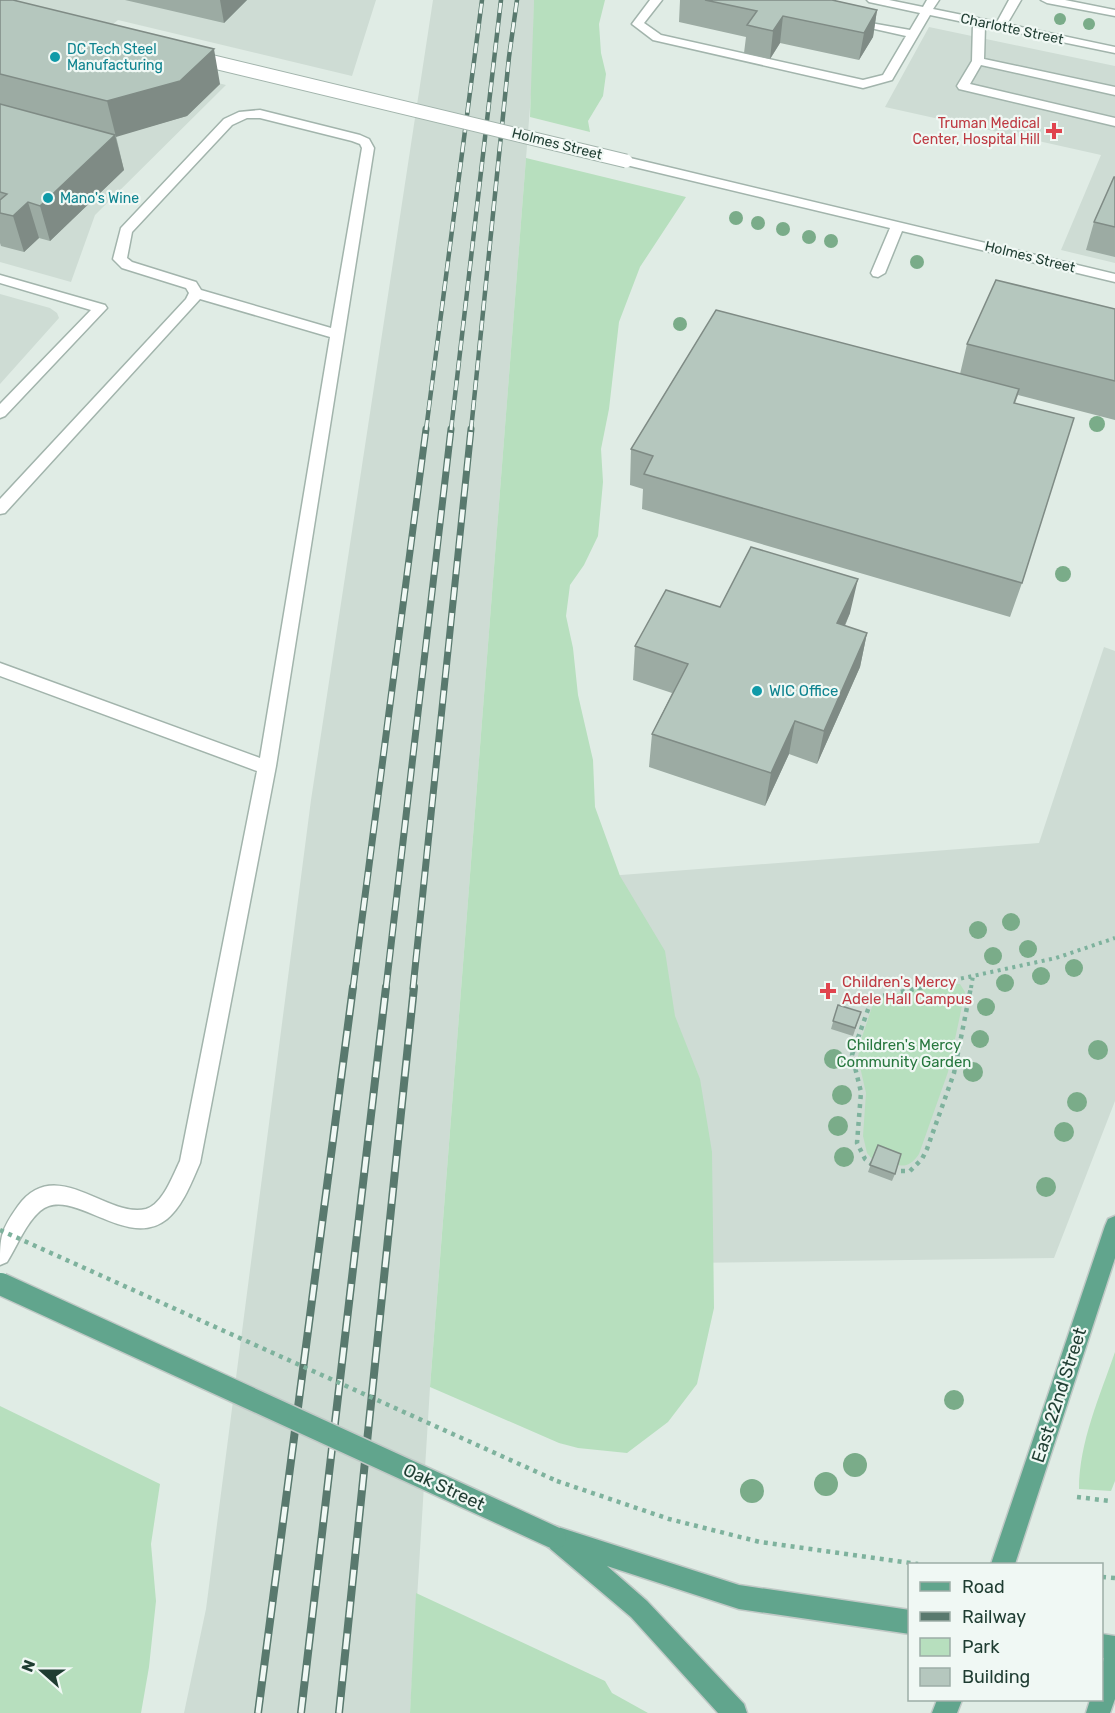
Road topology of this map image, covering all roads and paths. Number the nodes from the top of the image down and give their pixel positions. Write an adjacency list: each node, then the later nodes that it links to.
1 (656, 0): 11 (street)
2 (873, 0): 6 (street, Charlotte Street)
3 (933, 0): 6 (street)
4 (1015, 0): 10 (street)
5 (1047, 0): 7 (street)
6 (927, 11): 9 (street, Charlotte Street); 11 (street)
7 (1115, 13)
8 (845, 19): 11 (street)
9 (979, 22): 10 (street, Charlotte Street); 14 (street)
10 (1000, 26): 12 (street, Charlotte Street)
11 (915, 34)
12 (1115, 50)
13 (182, 54): 17 (street, Holmes Street, bridge)
14 (978, 61): 15 (street); 16 (street)
15 (1115, 91)
16 (1115, 122)
17 (898, 225): 18 (street); 19 (street, Holmes Street)
18 (878, 273)
19 (1115, 278)
20 (0, 279): 23 (street)
21 (196, 293): 22 (street); 22 (street); 24 (street)
22 (336, 334): 26 (street)
23 (0, 413)
24 (0, 509)
25 (0, 669): 26 (street)
26 (266, 767): 33 (street)
27 (1115, 938): 28 (path)
28 (973, 975): 29 (path); 30 (path)
29 (876, 1166)
30 (884, 1170)
31 (1115, 1226): 39 (main road, East 22nd Street)
32 (0, 1230): 38 (path, bridge)
33 (0, 1255)
34 (0, 1284): 37 (main road, Oak Street, bridge)
35 (1077, 1497): 36 (path)
36 (1110, 1501)
37 (555, 1538): 40 (main road, Oak Street); 43 (main road)
38 (911, 1563)
39 (1003, 1563)
40 (908, 1622)
41 (1115, 1662): 42 (main road)
42 (1103, 1698)
43 (735, 1713)

